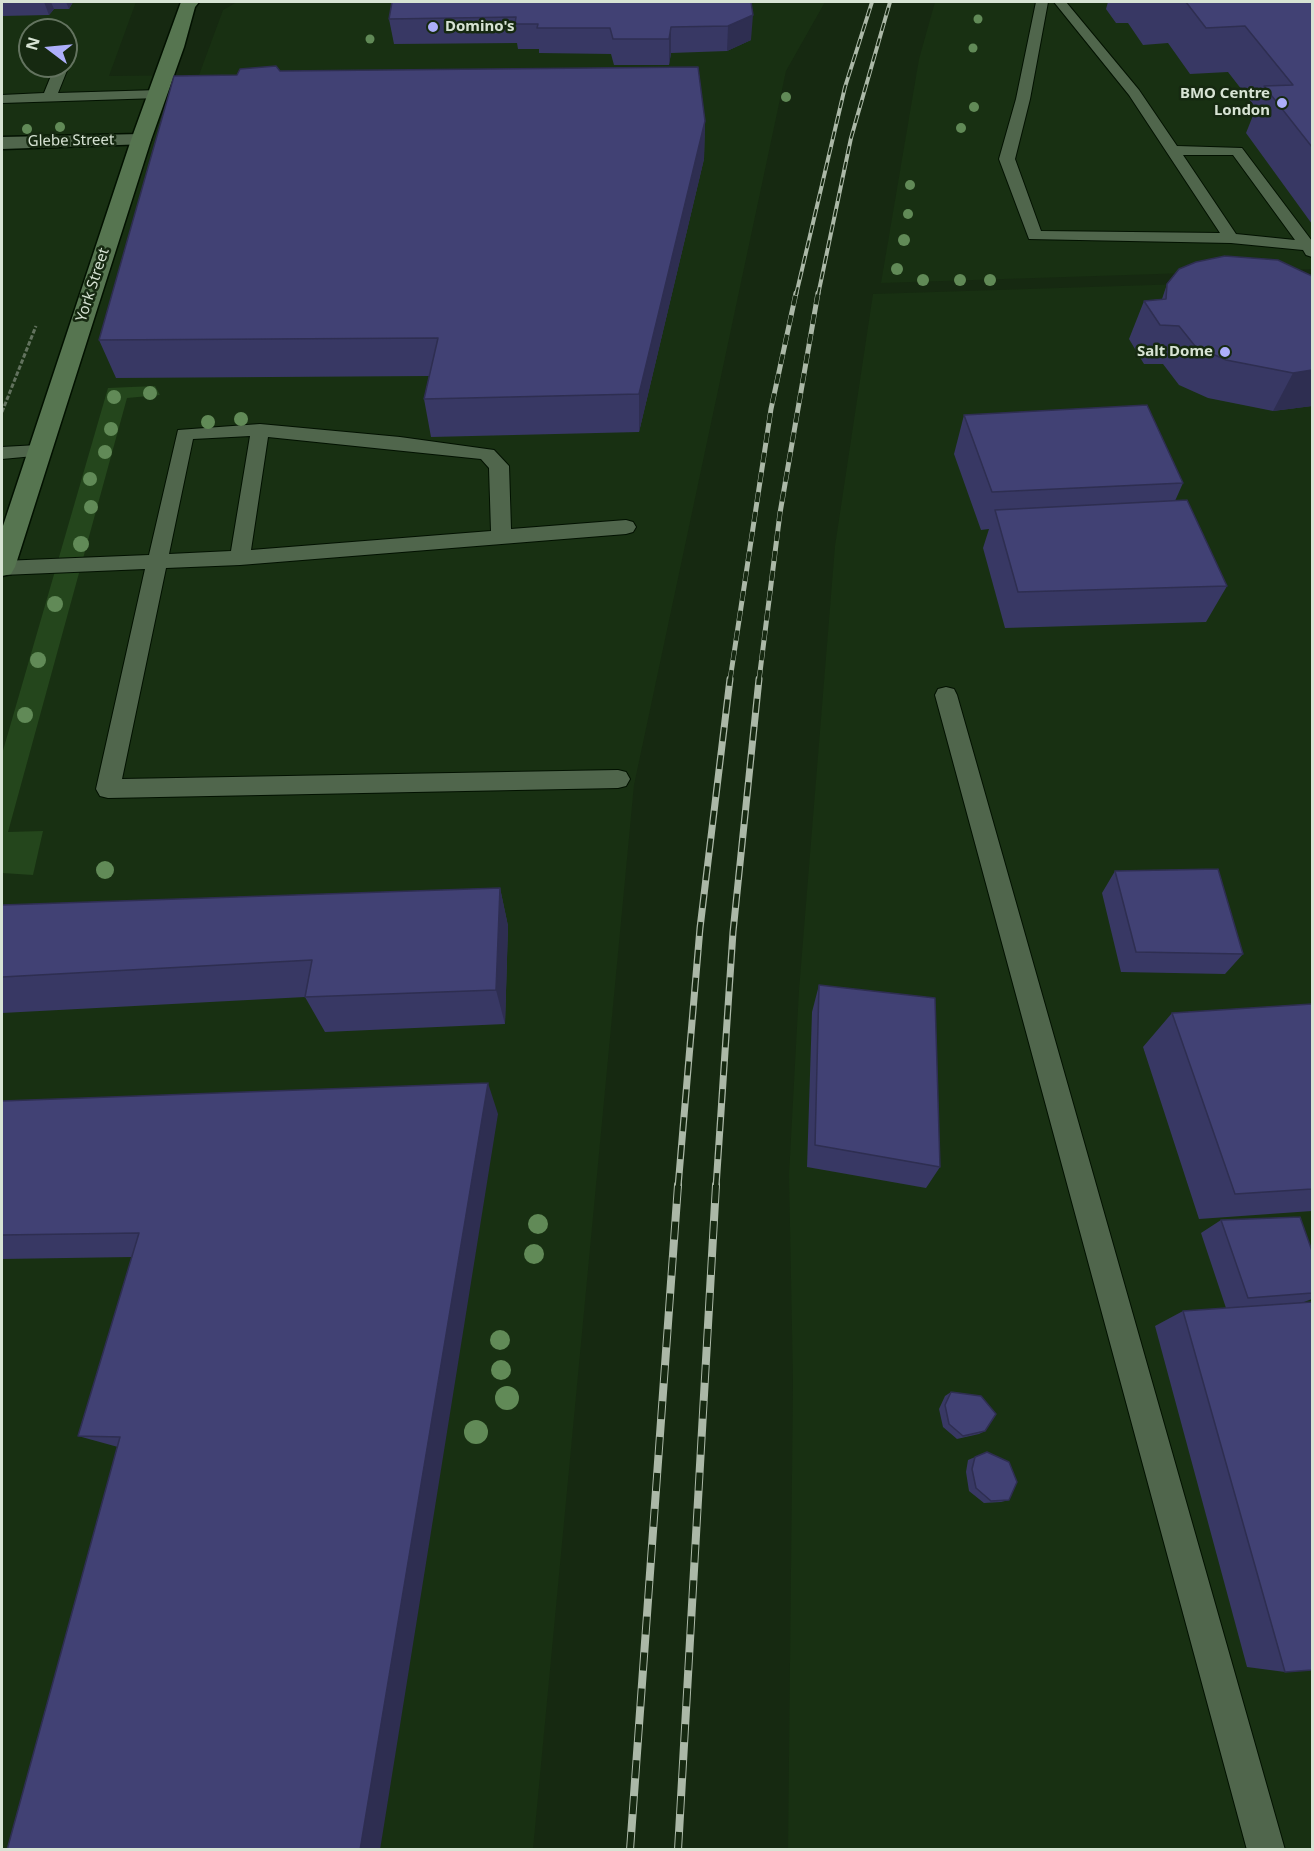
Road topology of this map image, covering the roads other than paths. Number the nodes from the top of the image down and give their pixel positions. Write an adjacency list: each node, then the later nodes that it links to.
1 (1042, 2): 11 (lane)
2 (1060, 2): 10 (lane)
3 (188, 3): 5 (main road, York Street)
4 (57, 78): 6 (lane)
5 (159, 94): 6 (lane); 8 (main road, York Street)
6 (49, 98): 7 (lane)
7 (2, 99)
8 (141, 140): 9 (street, Glebe Street); 14 (main road, York Street)
9 (2, 143)
10 (1172, 150): 11 (lane); 12 (lane)
11 (1231, 238): 12 (lane)
12 (1310, 249)
13 (260, 430): 17 (lane); 18 (lane); 19 (lane)
14 (38, 452): 15 (lane); 20 (main road, York Street)
15 (2, 453)
16 (626, 527): 17 (lane)
17 (501, 537): 18 (lane)
18 (240, 558): 19 (lane)
19 (156, 563): 20 (lane); 22 (lane)
20 (2, 567)
21 (946, 695): 23 (lane)
22 (618, 779)
23 (1266, 1850)

